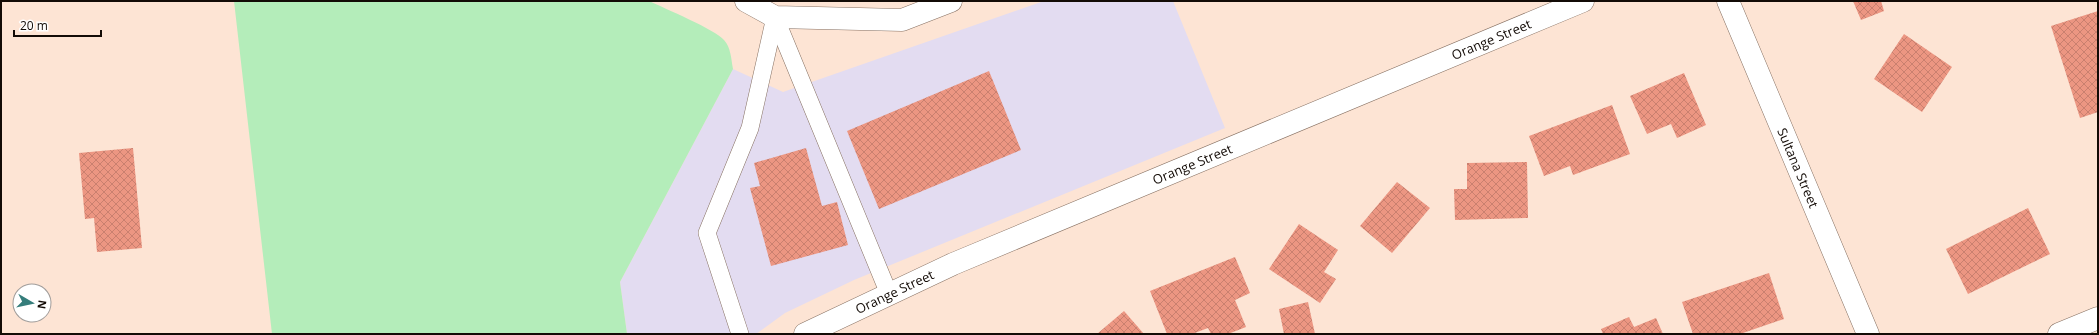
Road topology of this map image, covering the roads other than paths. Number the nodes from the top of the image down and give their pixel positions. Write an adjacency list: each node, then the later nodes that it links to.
1 (746, 1): 5 (street)
2 (951, 1): 5 (street)
3 (1583, 1): 6 (street, Orange Street)
4 (1728, 1): 10 (street, Sultana Street)
5 (775, 17): 6 (lane); 8 (lane)
6 (890, 294): 9 (street, Orange Street)
7 (2098, 318): 11 (street)
8 (740, 334)
9 (805, 334)
10 (1868, 334)
11 (2059, 334)

